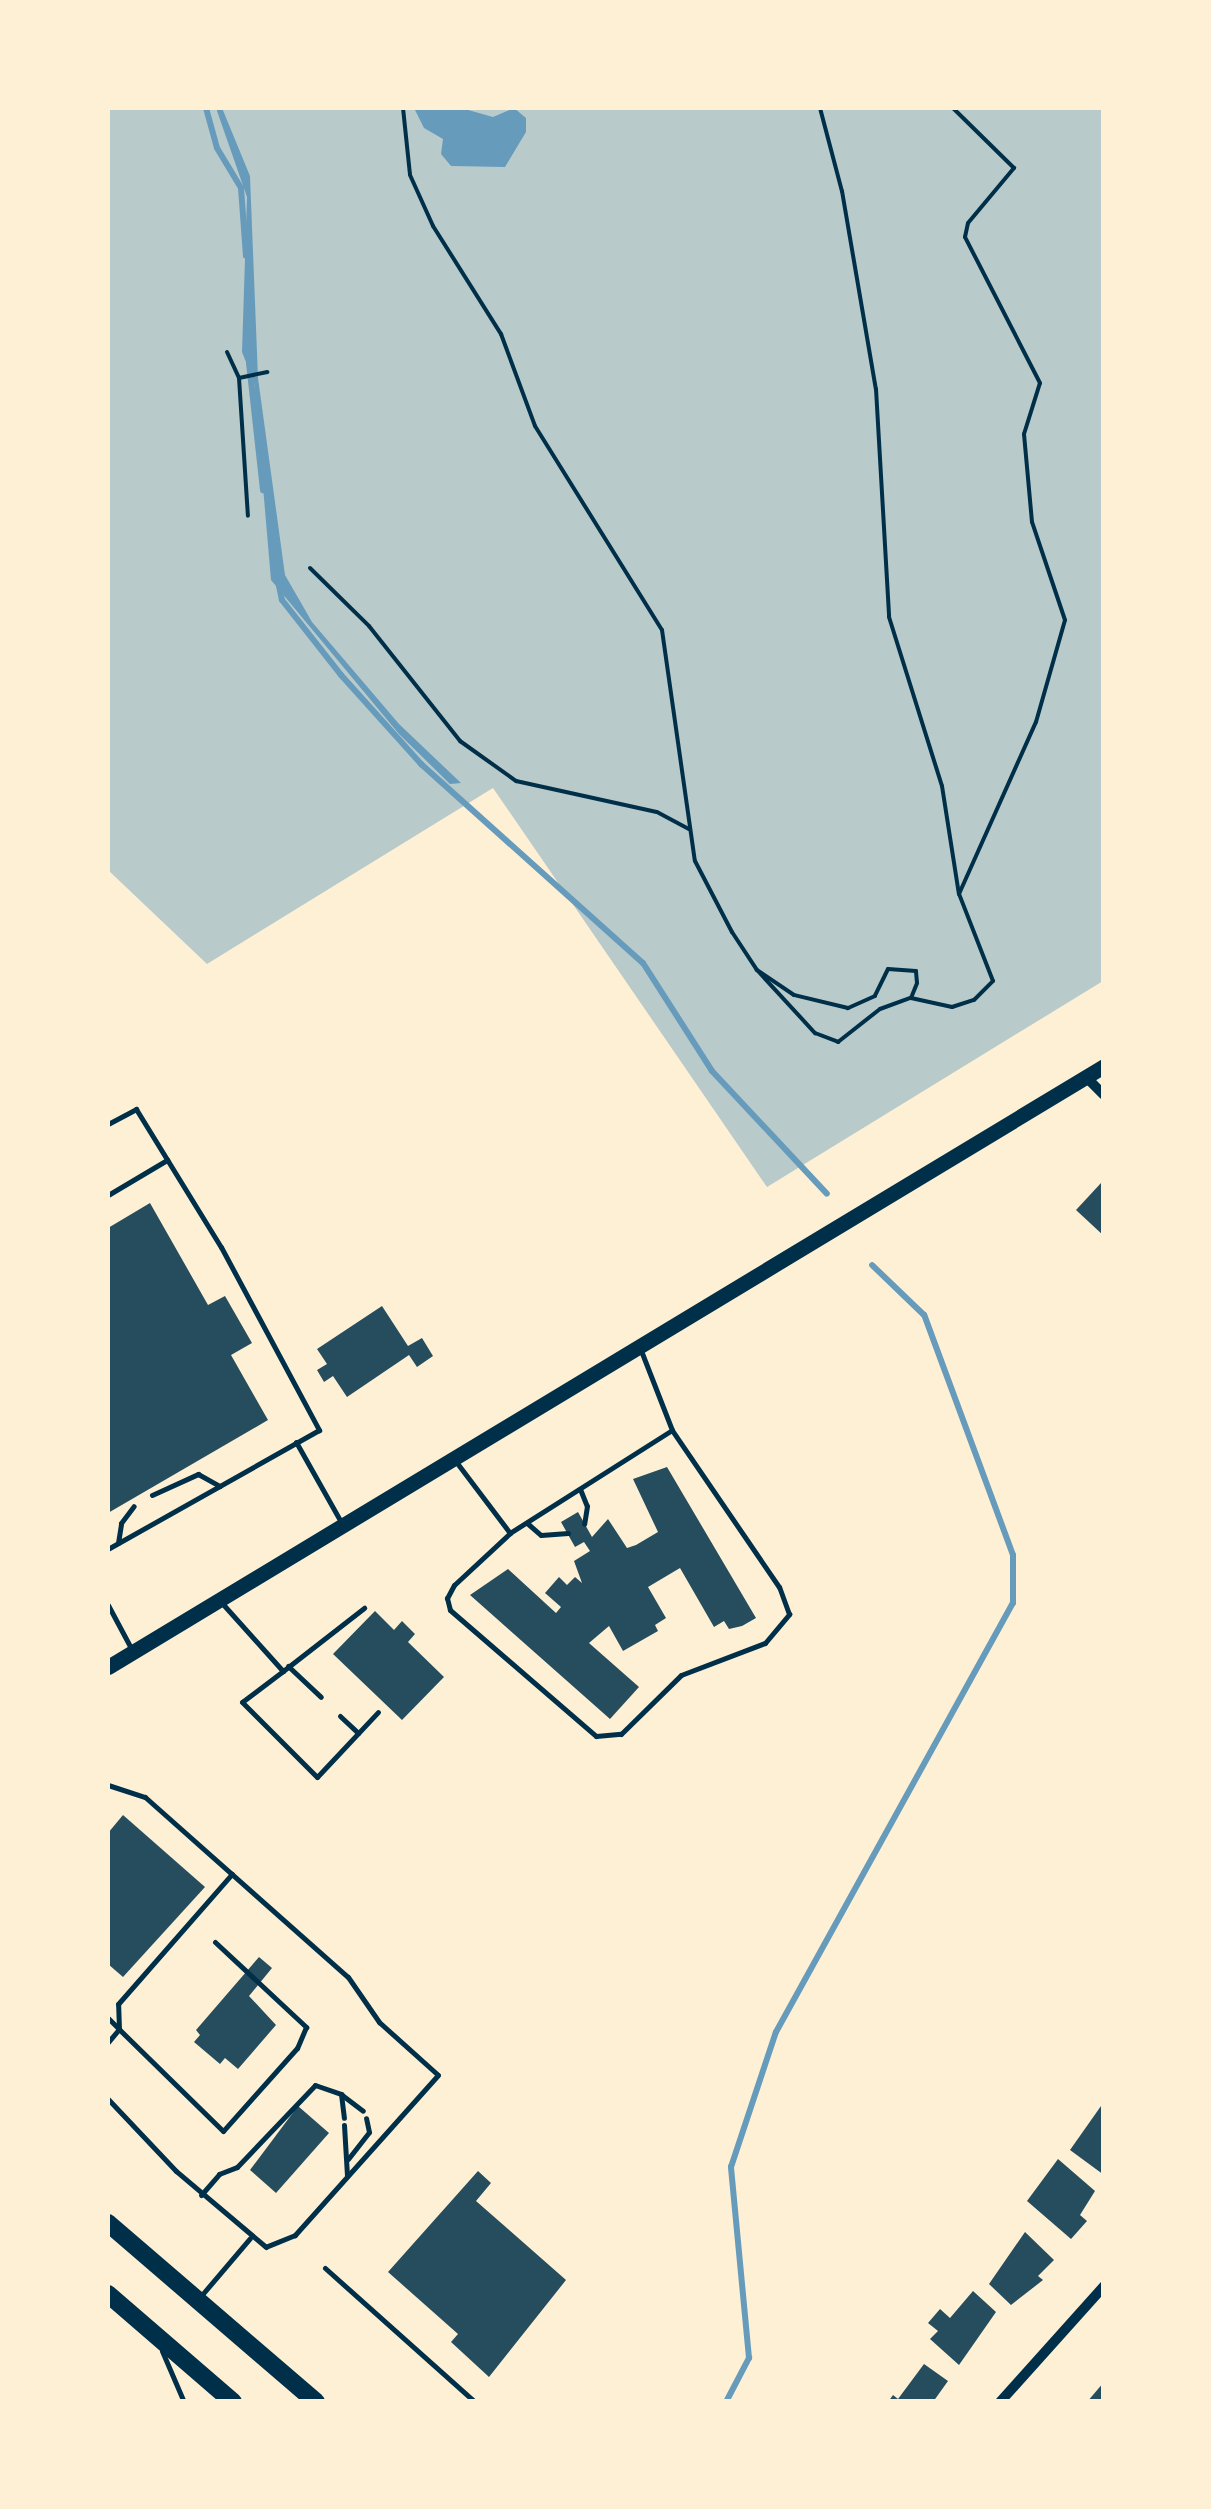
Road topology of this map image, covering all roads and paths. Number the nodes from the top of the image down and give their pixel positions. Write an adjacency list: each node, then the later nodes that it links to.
1 (403, 108): 9 (path)
2 (820, 108): 10 (path)
3 (953, 108): 10 (path)
4 (226, 352): 6 (path)
5 (264, 373): 6 (path)
6 (242, 377): 7 (path)
7 (248, 516)
8 (310, 568): 9 (path)
9 (689, 829): 11 (path)
10 (959, 894): 12 (path)
11 (757, 970): 12 (path); 12 (path)
12 (911, 998)
13 (1104, 1066): 14 (main road)
14 (1086, 1078): 15 (street); 19 (main road)
15 (1104, 1095)
16 (108, 1124): 17 (lane)
17 (167, 1160): 18 (lane); 21 (lane)
18 (108, 1195)
19 (640, 1348): 20 (lane); 22 (main road)
20 (672, 1430): 24 (lane); 30 (lane)
21 (296, 1442): 23 (lane); 29 (lane)
22 (455, 1460): 29 (main road); 30 (lane)
23 (220, 1486): 25 (lane); 32 (lane)
24 (580, 1488): 27 (lane); 28 (lane)
25 (152, 1495)
26 (134, 1506): 32 (lane)
27 (527, 1523): 30 (lane); 31 (lane)
28 (584, 1524)
29 (344, 1528): 34 (main road)
30 (510, 1533)
31 (568, 1533)
32 (118, 1543): 33 (lane)
33 (108, 1549)
34 (220, 1600): 37 (main road); 39 (lane)
35 (108, 1605): 37 (lane)
36 (364, 1608): 39 (lane)
37 (134, 1652): 38 (main road)
38 (108, 1667)
39 (286, 1668): 40 (lane); 43 (lane)
40 (322, 1697)
41 (378, 1712): 43 (lane)
42 (340, 1716): 43 (lane)
43 (358, 1732)
44 (108, 1785): 45 (lane)
45 (232, 1874): 48 (lane); 53 (lane)
46 (215, 1942): 48 (lane)
47 (108, 2018): 48 (lane)
48 (119, 2029): 49 (lane)
49 (108, 2042)
50 (341, 2094): 52 (lane); 52 (lane); 54 (lane)
51 (108, 2099): 54 (lane)
52 (346, 2161): 53 (lane)
53 (347, 2176): 56 (lane)
54 (200, 2194): 56 (lane)
55 (108, 2223): 60 (highway)
56 (250, 2238): 60 (lane)
57 (325, 2268): 65 (lane)
58 (1104, 2286): 66 (street)
59 (108, 2294): 61 (highway)
60 (198, 2300): 64 (highway)
61 (155, 2334): 62 (lane); 63 (highway)
62 (184, 2402)
63 (233, 2402)
64 (316, 2402)
65 (474, 2402)
66 (1000, 2402)

